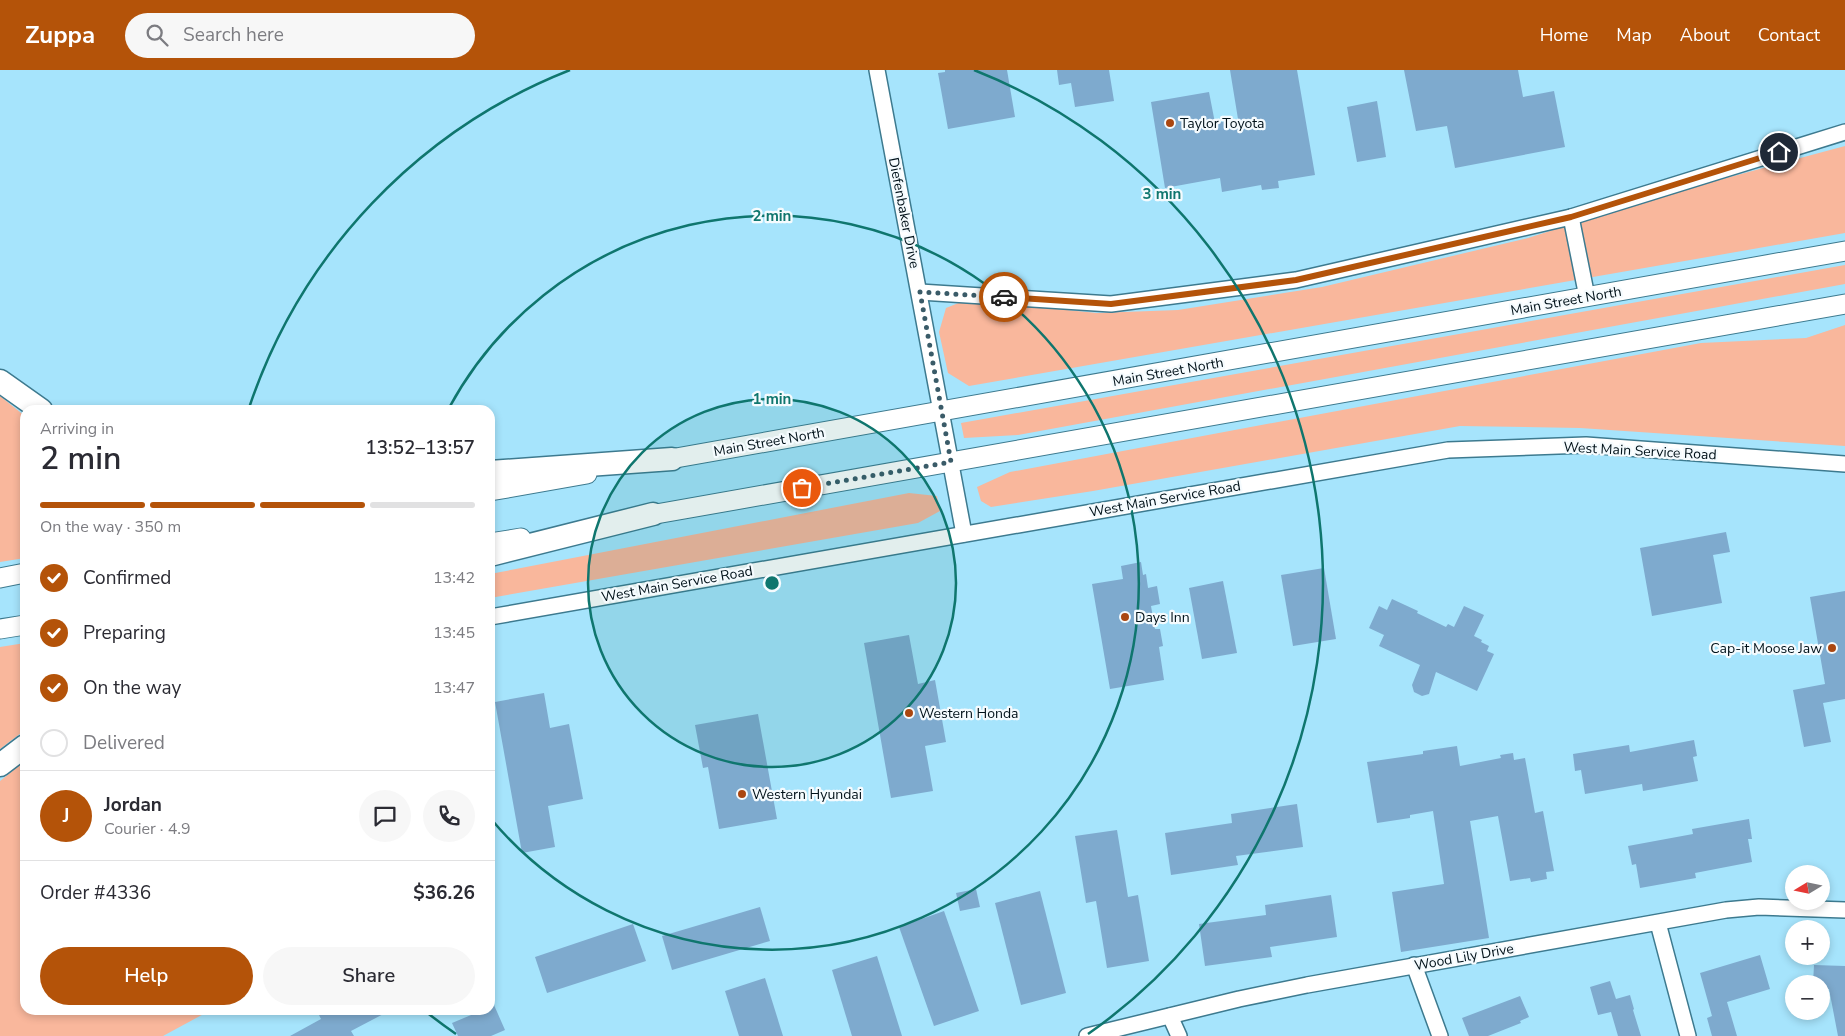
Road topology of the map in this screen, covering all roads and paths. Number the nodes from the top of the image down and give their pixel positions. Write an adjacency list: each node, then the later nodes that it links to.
1 (877, 70): 5 (street, Diefenbaker Drive)
2 (1845, 132): 3 (street)
3 (1571, 217): 5 (street); 6 (street)
4 (1845, 251): 6 (main road, Main Street North)
5 (920, 292): 10 (street, Diefenbaker Drive)
6 (1587, 297): 10 (main road, Main Street North)
7 (1845, 304): 12 (main road)
8 (0, 381): 9 (highway)
9 (34, 405)
10 (942, 412): 11 (main road, Main Street North); 12 (street, Diefenbaker Drive)
11 (672, 459): 14 (highway); 15 (main road, Main Street North)
12 (951, 462): 16 (main road); 17 (street, Diefenbaker Drive)
13 (1845, 464): 17 (street, West Main Service Road)
14 (495, 472)
15 (495, 490)
16 (653, 514): 18 (main road); 19 (highway)
17 (964, 534): 22 (street, West Main Service Road)
18 (495, 542)
19 (495, 554)
20 (20, 574): 21 (main road)
21 (0, 578)
22 (495, 616)
23 (20, 626): 24 (main road)
24 (0, 629)
25 (20, 750): 26 (highway)
26 (0, 765)
27 (1845, 910): 28 (street, Wood Lily Drive)
28 (1658, 923): 29 (street, Wood Lily Drive); 34 (street)
29 (1414, 965): 30 (street, Wood Lily Drive); 33 (street)
30 (1170, 1016): 31 (street, Wood Lily Drive); 32 (street)
31 (1087, 1036)
32 (1179, 1036)
33 (1440, 1036)
34 (1688, 1036)

